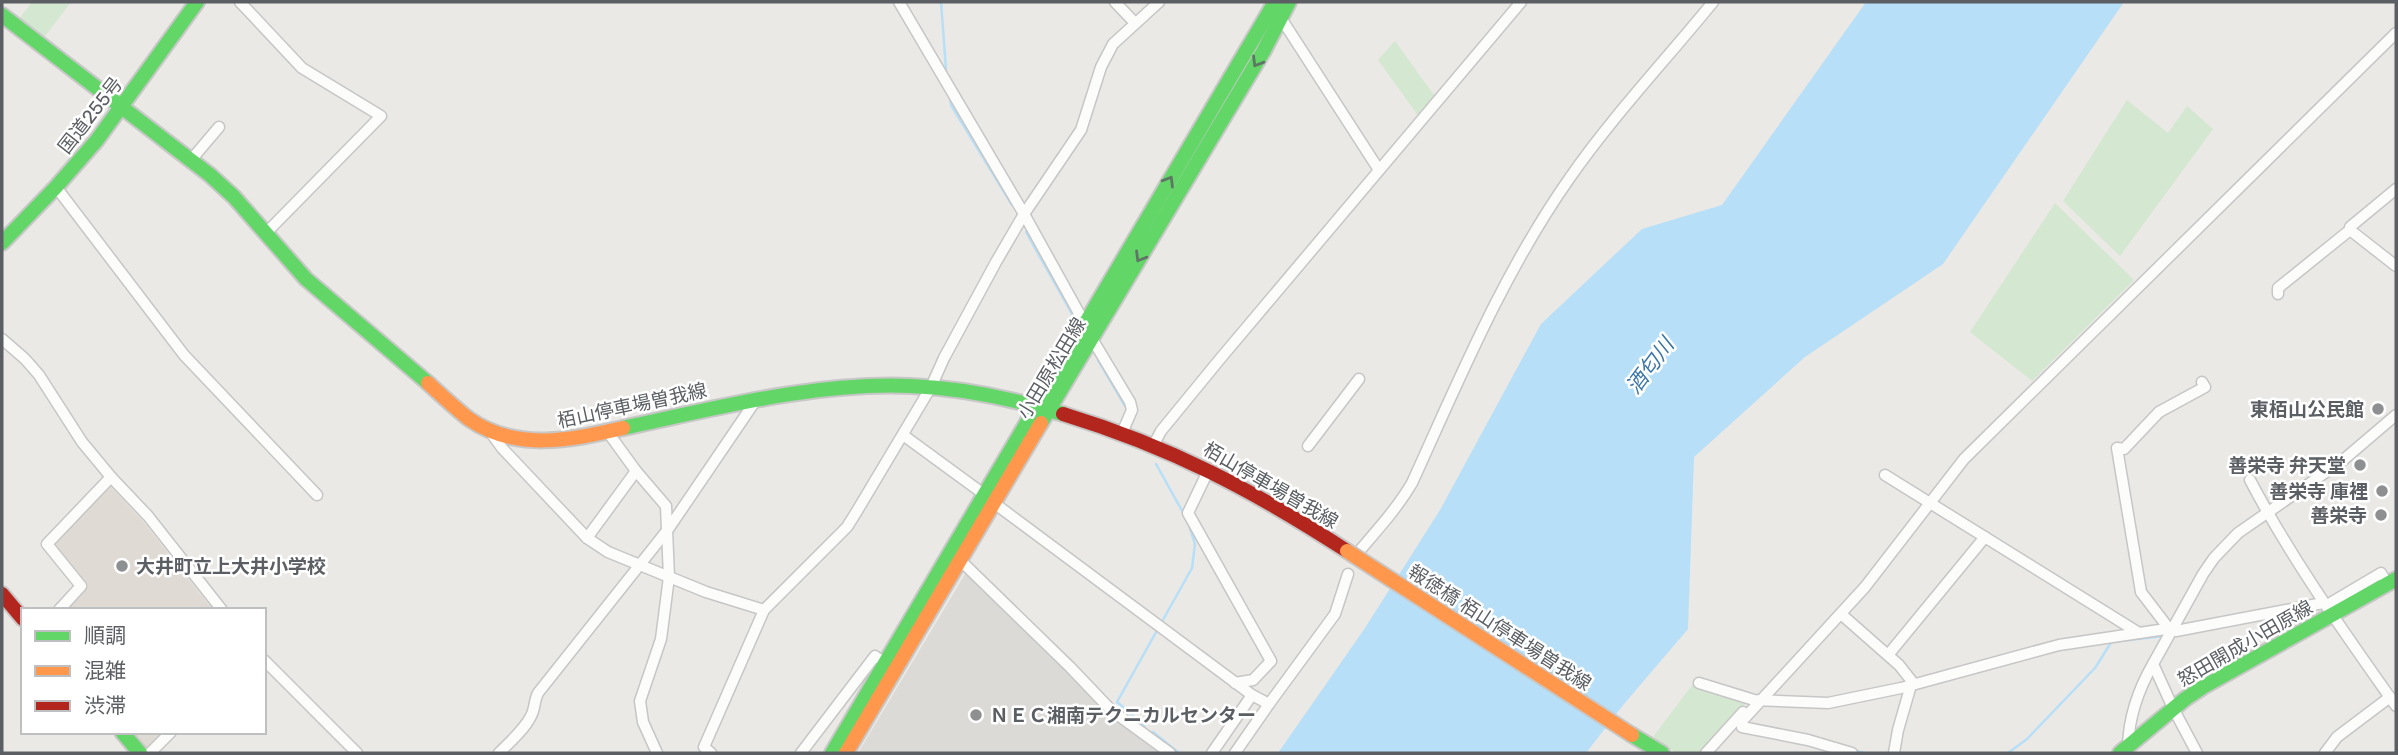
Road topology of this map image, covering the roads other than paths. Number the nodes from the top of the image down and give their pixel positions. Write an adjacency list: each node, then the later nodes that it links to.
1 (197, 2): 13 (main road, 国道255号)
2 (240, 2): 21 (street)
3 (899, 2): 19 (street)
4 (1115, 2): 11 (street)
5 (1159, 2): 11 (street)
6 (1289, 2): 9 (main road, 小田原松田線)
7 (1521, 2): 16 (street)
8 (1713, 2): 51 (street)
9 (1275, 6): 16 (street); 25 (main road, 小田原松田線)
10 (2, 15): 13 (main road, 栢山停車場曽我線)
11 (1135, 23): 19 (street)
12 (2396, 33): 46 (street)
13 (122, 108): 15 (main road, 栢山停車場曽我線); 17 (main road, 国道255号)
14 (219, 127): 15 (street)
15 (191, 160): 21 (main road, 栢山停車場曽我線)
16 (1380, 170): 37 (street)
17 (56, 187): 22 (main road, 国道255号); 44 (street)
18 (2396, 189): 20 (street)
19 (1024, 214): 25 (street); 29 (street)
20 (2350, 230): 23 (street); 24 (street)
21 (265, 234): 34 (main road, 栢山停車場曽我線)
22 (2, 243)
23 (2396, 266)
24 (2278, 294)
25 (1088, 331): 31 (main road, 小田原松田線); 36 (street)
26 (2, 339): 42 (street)
27 (1359, 379): 38 (street)
28 (2202, 382): 65 (street)
29 (932, 387): 30 (main road, 栢山停車場曽我線); 31 (main road, 栢山停車場曽我線); 35 (street)
30 (756, 400): 33 (main road, 栢山停車場曽我線); 48 (street)
31 (1042, 409): 36 (main road, 栢山停車場曽我線); 45 (main road, 小田原松田線)
32 (2396, 415): 47 (street)
33 (607, 431): 34 (main road, 栢山停車場曽我線); 40 (street)
34 (491, 433): 50 (street)
35 (903, 435): 45 (street); 61 (street)
36 (1126, 435): 37 (main road, 栢山停車場曽我線)
37 (1152, 445): 39 (main road, 栢山停車場曽我線)
38 (1308, 446)
39 (1209, 469): 51 (main road, 栢山停車場曽我線); 70 (street)
40 (636, 471): 48 (street); 50 (street)
41 (1885, 475): 46 (street)
42 (111, 477): 58 (street); 59 (street)
43 (2250, 480): 47 (street)
44 (317, 495)
45 (989, 499): 52 (main road, 小田原松田線); 68 (main road, 小田原松田線); 70 (street)
46 (1930, 504): 49 (street); 62 (street)
47 (2267, 512): 60 (street); 65 (street)
48 (668, 528): 53 (street); 55 (street)
49 (1985, 537): 64 (street); 66 (street)
50 (587, 538): 53 (street)
51 (1354, 550): 94 (main road, 報徳橋 栢山停車場曽我線, bridge)
52 (959, 559): 90 (main road, 小田原松田線); 91 (street)
53 (639, 564): 55 (street); 85 (street)
54 (1348, 574): 76 (street)
55 (669, 578): 61 (street); 86 (street)
56 (2391, 582): 60 (main road, 怒田開成小田原線)
57 (2, 594): 63 (main road)
58 (61, 608)
59 (220, 608)
60 (2326, 608): 65 (street); 75 (street); 77 (main road, 怒田開成小田原線)
61 (764, 610): 87 (street)
62 (1841, 614): 66 (street); 74 (street)
63 (21, 617)
64 (2139, 633): 65 (street); 72 (street)
65 (2169, 633): 69 (street)
66 (1888, 655): 72 (street)
67 (266, 662): 84 (street)
68 (885, 663): 88 (street); 89 (main road, 小田原松田線)
69 (2153, 664): 77 (street); 81 (street)
70 (1235, 683): 73 (street)
71 (1699, 683): 74 (street)
72 (1912, 685): 74 (street); 97 (street)
73 (1252, 695): 76 (street); 92 (street)
74 (1758, 700): 78 (street)
75 (2393, 701): 99 (street)
76 (1269, 704): 93 (street)
77 (2173, 708): 81 (main road, 怒田開成小田原線); 98 (street)
78 (1740, 719): 95 (street); 96 (street)
79 (124, 734): 82 (main road)
80 (168, 734): 83 (street)
81 (2124, 750)
82 (140, 753)
83 (150, 753)
84 (357, 753)
85 (499, 753)
86 (657, 753)
87 (710, 753)
88 (801, 753)
89 (832, 753)
90 (846, 753)
91 (1170, 753)
92 (1212, 753)
93 (1235, 753)
94 (1662, 753)
95 (1706, 753)
96 (1852, 753)
97 (1894, 753)
98 (2197, 753)
99 (2325, 753)

